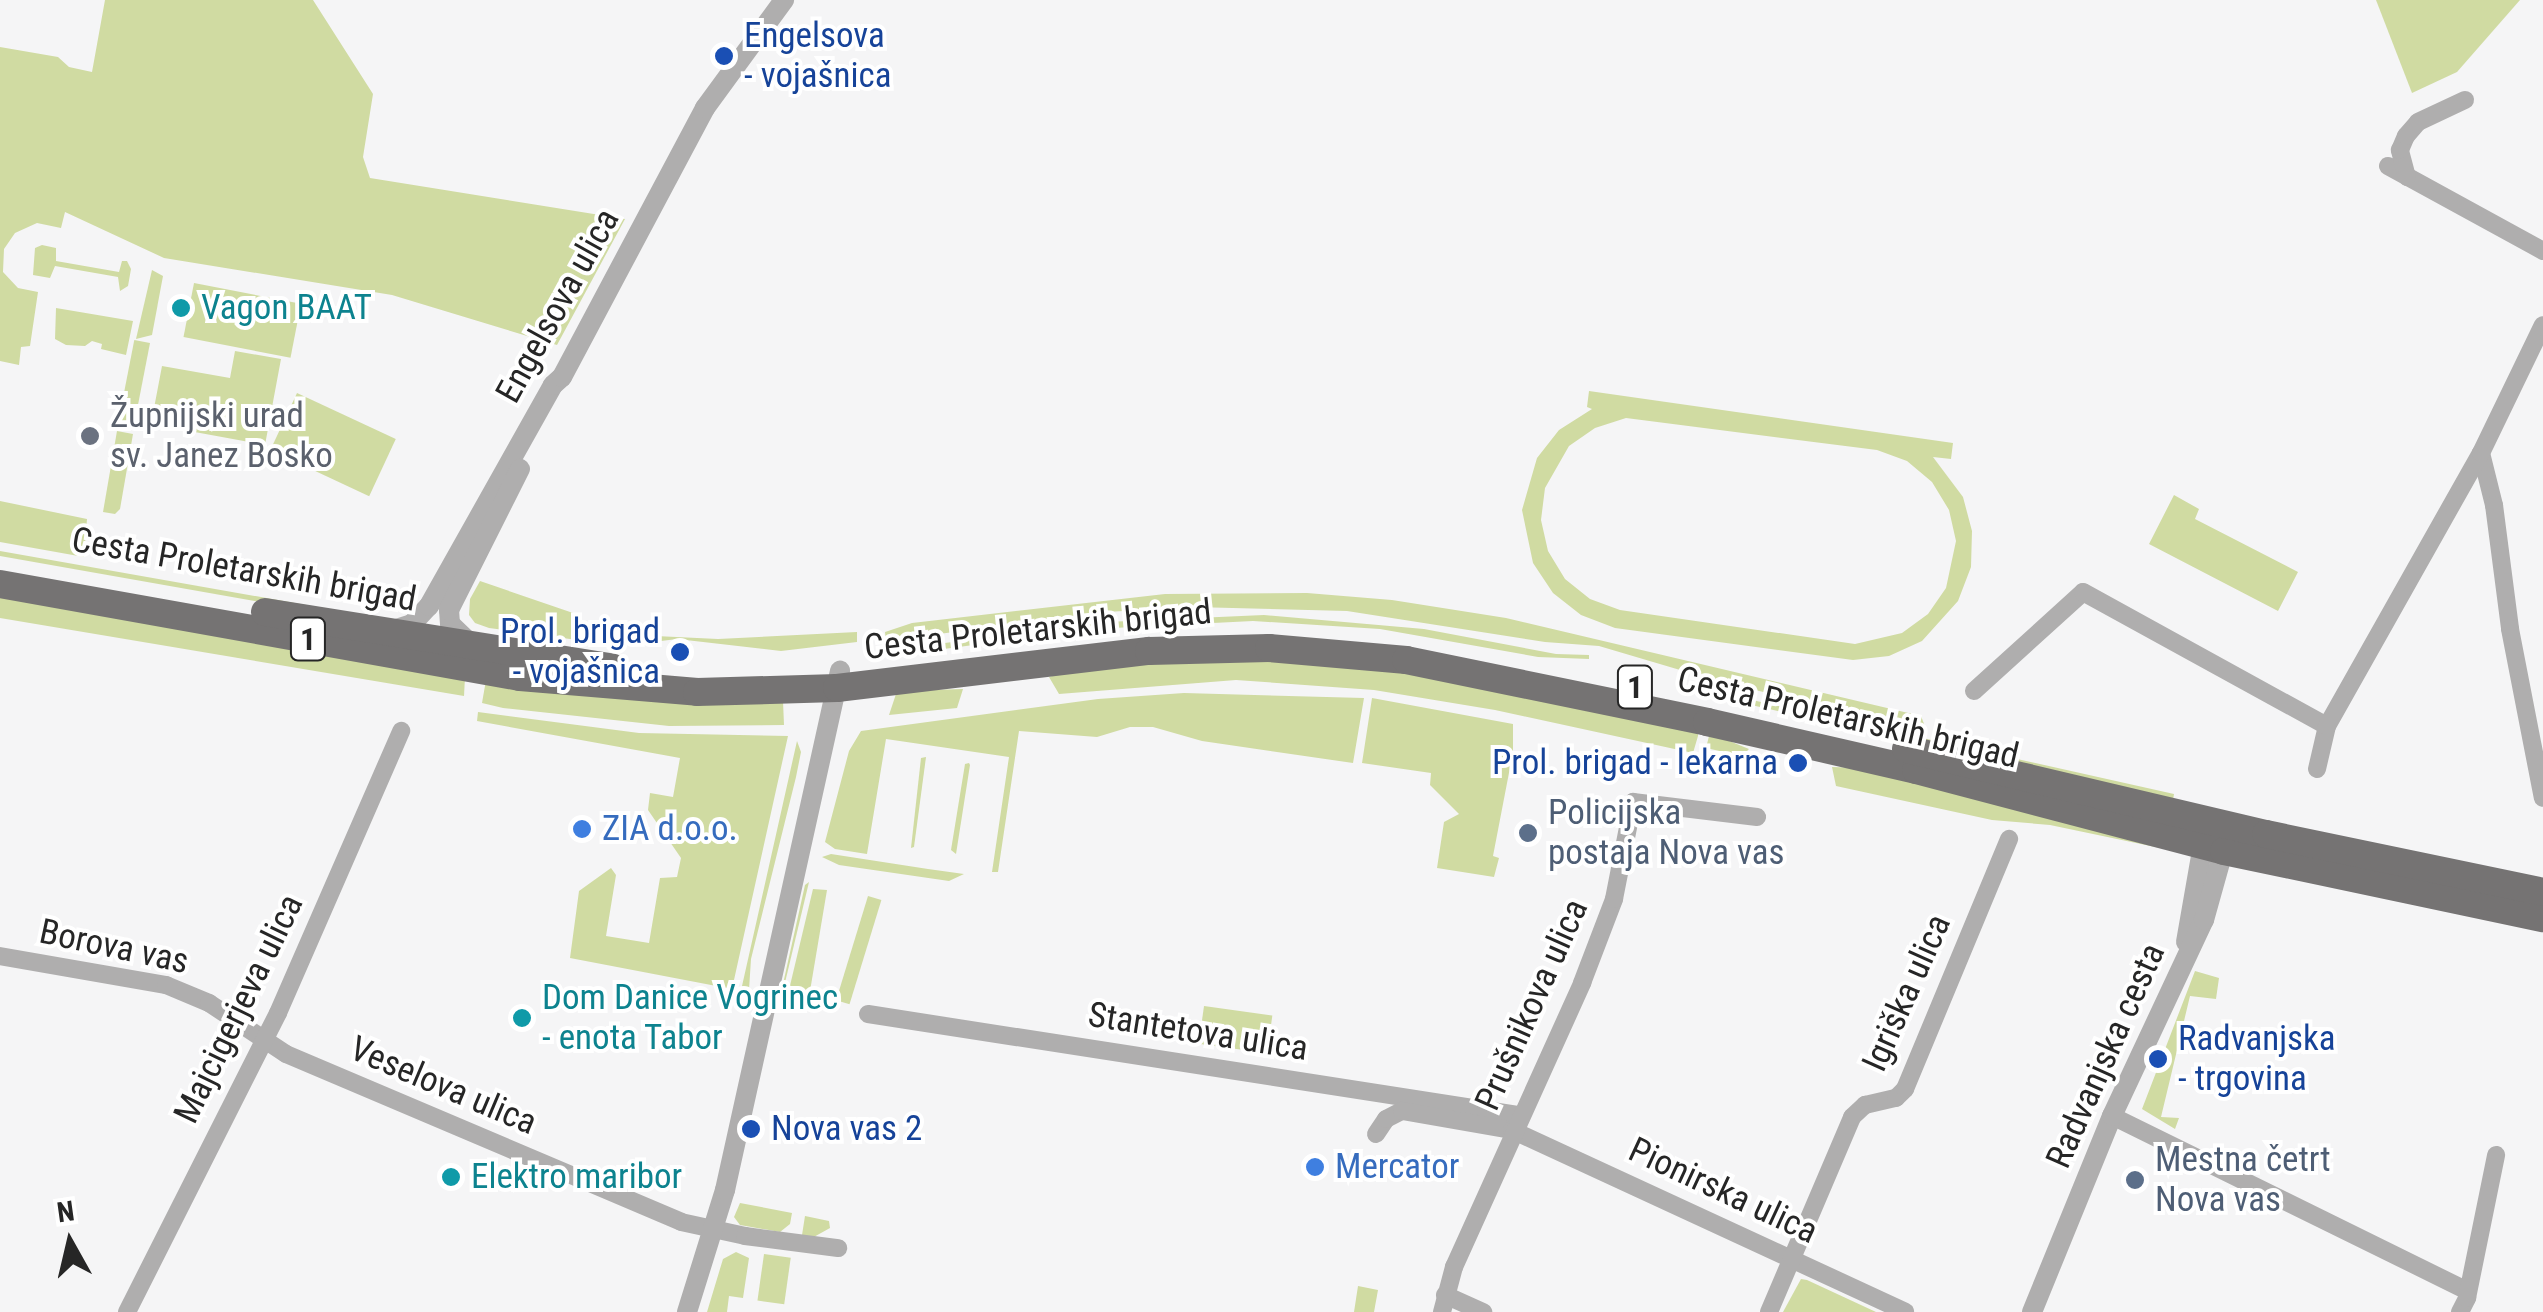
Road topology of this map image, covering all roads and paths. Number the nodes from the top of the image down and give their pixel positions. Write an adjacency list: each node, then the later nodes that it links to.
1 (784, 0): 7 (street, Engelsova ulica)
2 (2465, 100): 4 (street)
3 (2388, 166): 4 (street)
4 (2407, 177): 5 (street)
5 (2543, 251)
6 (2543, 325): 8 (street)
7 (562, 377): 11 (street, Engelsova ulica); 12 (street)
8 (2481, 453): 15 (street); 18 (street)
9 (0, 565): 11 (main road, Cesta Proletarskih brigad / 1)
10 (0, 584): 13 (main road, Cesta Proletarskih brigad / 1)
11 (385, 633): 12 (main road, Cesta Proletarskih brigad / 1)
12 (480, 649): 13 (main road, Cesta Proletarskih brigad / 1)
13 (838, 680): 20 (main road, Cesta Proletarskih brigad / 1); 31 (street)
14 (1974, 691): 15 (street)
15 (2327, 726): 17 (street)
16 (401, 731): 26 (street, Majcigerjeva ulica)
17 (2318, 769)
18 (2542, 798)
19 (1756, 817): 28 (street, Prušnikova ulica)
20 (2216, 835): 22 (main road, Cesta Proletarskih brigad / 1); 23 (main road, Cesta Proletarskih brigad / 1); 27 (street, Radvanjska cesta)
21 (2010, 838): 33 (street, Igriška ulica)
22 (2543, 892)
23 (2543, 918)
24 (0, 956): 26 (street, Borova vas)
25 (868, 1014): 28 (street, Stantetova ulica)
26 (261, 1040): 31 (street, Veselova ulica); 36 (street, Majcigerjeva ulica)
27 (2112, 1116): 34 (street); 41 (street, Radvanjska cesta)
28 (1516, 1123): 29 (street); 33 (street, Pionirska ulica); 35 (street, Prušnikova ulica)
29 (1376, 1134)
30 (2496, 1155): 34 (street)
31 (713, 1230): 32 (street); 37 (street)
32 (838, 1248)
33 (1790, 1258): 39 (street, Igriška ulica); 40 (street, Pionirska ulica)
34 (2467, 1290): 42 (street)
35 (1445, 1298): 38 (street)
36 (128, 1312)
37 (688, 1312)
38 (1483, 1312)
39 (1768, 1312)
40 (1905, 1312)
41 (2032, 1312)
42 (2460, 1312)

